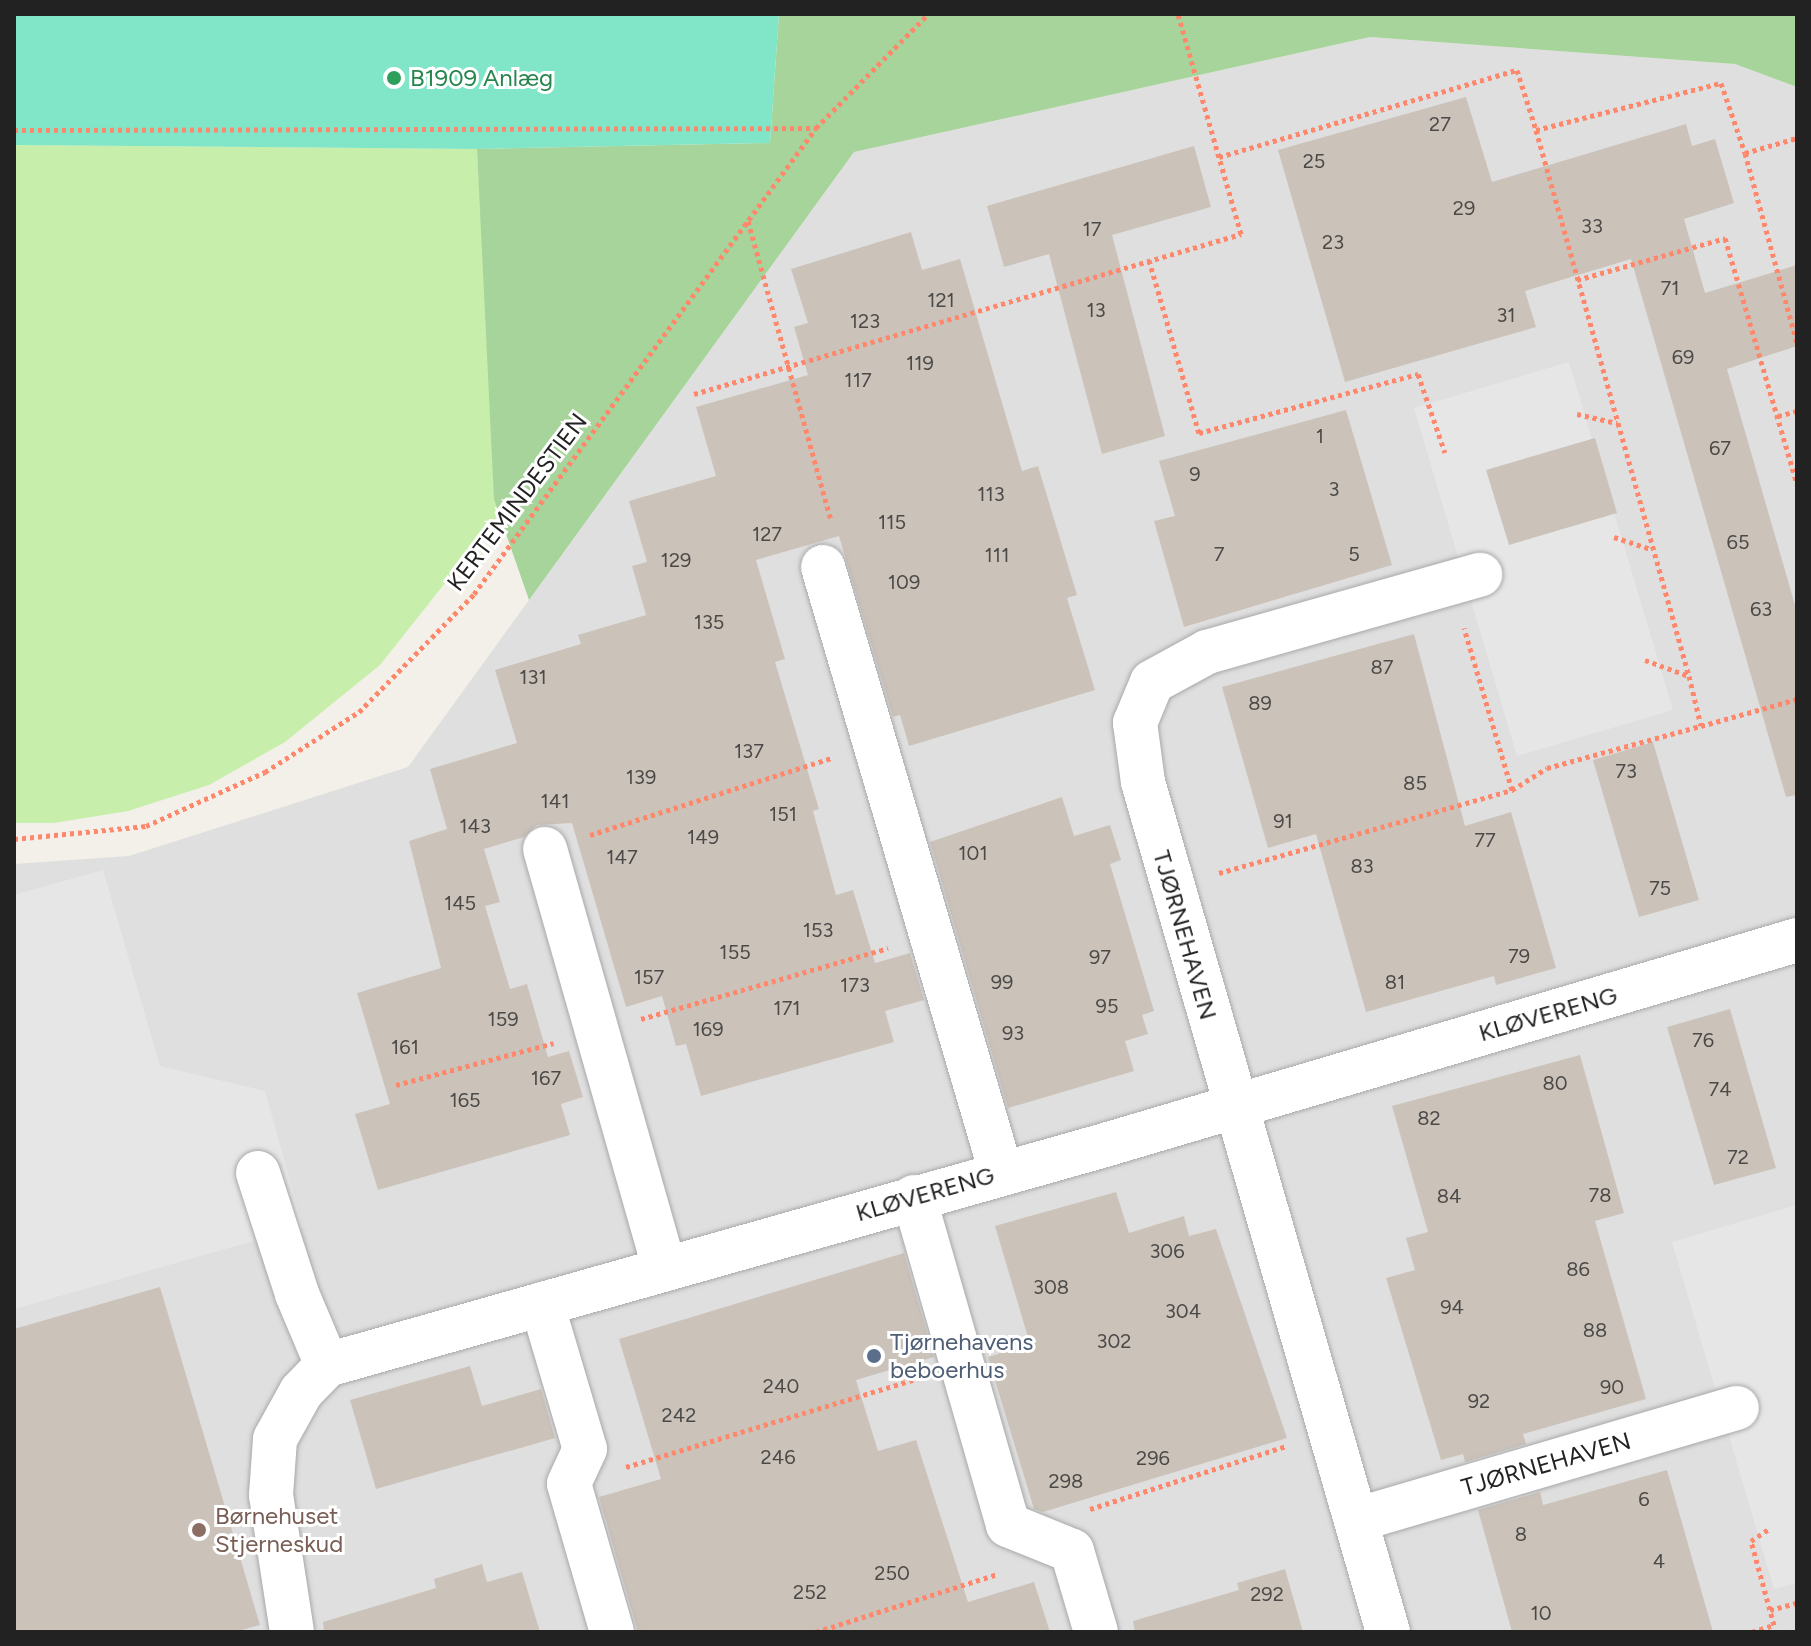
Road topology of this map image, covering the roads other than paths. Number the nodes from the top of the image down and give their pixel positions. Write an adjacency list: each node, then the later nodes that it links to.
1 (823, 567): 6 (street)
2 (1466, 579): 5 (street, TJØRNEHAVEN)
3 (545, 849): 9 (street)
4 (1797, 940): 5 (street, KLØVERENG)
5 (1233, 1105): 6 (street, KLØVERENG); 13 (street, TJØRNEHAVEN)
6 (1001, 1172): 8 (street, KLØVERENG)
7 (258, 1173): 11 (street)
8 (914, 1197): 9 (street, KLØVERENG); 16 (street)
9 (665, 1269): 10 (street, KLØVERENG)
10 (542, 1304): 11 (street, KLØVERENG); 15 (street)
11 (327, 1365): 14 (street)
12 (1737, 1408): 13 (street, TJØRNEHAVEN)
13 (1356, 1520): 17 (street, TJØRNEHAVEN)
14 (292, 1632)
15 (612, 1632)
16 (1096, 1632)
17 (1388, 1632)

